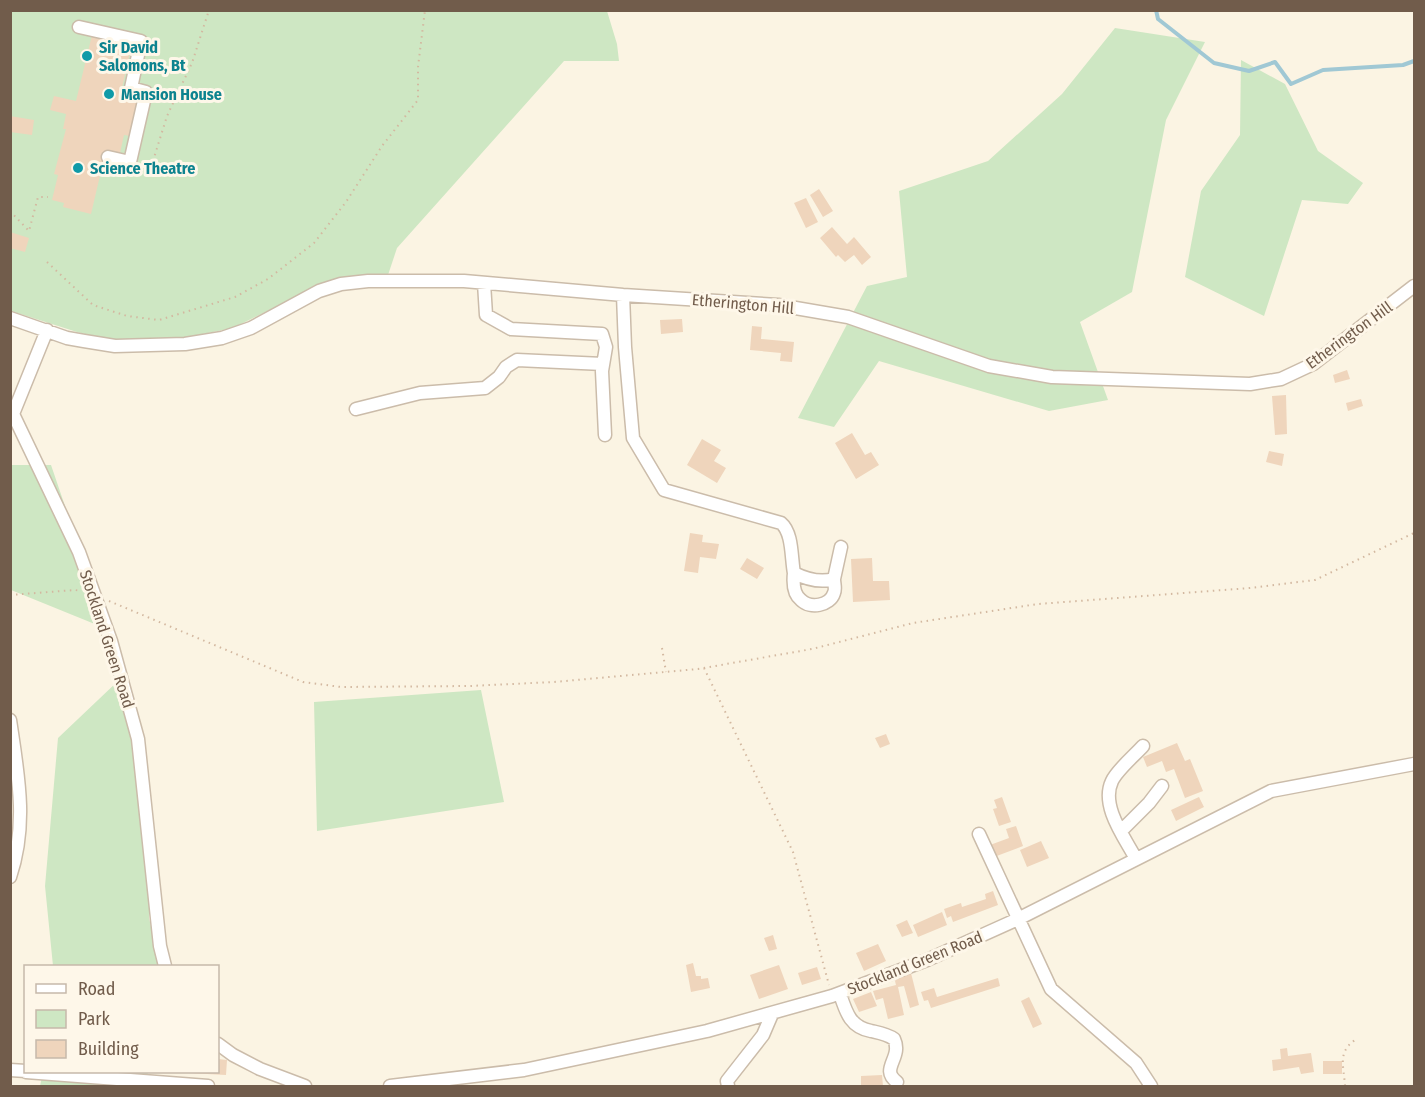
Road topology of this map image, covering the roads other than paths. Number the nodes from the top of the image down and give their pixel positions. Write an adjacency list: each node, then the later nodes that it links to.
1 (79, 27): 2 (street)
2 (108, 157)
3 (484, 283): 5 (street, Etherington Hill); 7 (street, Etherington Hill); 8 (street)
4 (1414, 286): 5 (street, Etherington Hill)
5 (623, 295): 13 (street)
6 (10, 318): 7 (street, Etherington Hill)
7 (47, 330): 10 (street, Stockland Green Road)
8 (603, 363): 9 (street); 11 (street)
9 (356, 409)
10 (12, 417): 24 (street, Stockland Green Road)
11 (604, 435)
12 (841, 548): 14 (street)
13 (794, 573): 14 (street); 14 (street)
14 (834, 579)
15 (10, 720): 22 (street)
16 (1143, 746): 19 (street)
17 (1414, 764): 21 (street, Stockland Green Road)
18 (1162, 786): 19 (street)
19 (1121, 831): 21 (street)
20 (979, 834): 23 (street)
21 (1136, 859): 23 (street, Stockland Green Road)
22 (10, 877)
23 (1018, 919): 25 (street, Stockland Green Road); 34 (street)
24 (165, 965)
25 (836, 995): 26 (street, Stockland Green Road); 29 (street)
26 (772, 1014): 32 (street, Stockland Green Road); 33 (street)
27 (219, 1045): 31 (street)
28 (50, 1073): 30 (street)
29 (897, 1082)
30 (208, 1086)
31 (305, 1086)
32 (390, 1086)
33 (728, 1086)
34 (1151, 1086)

